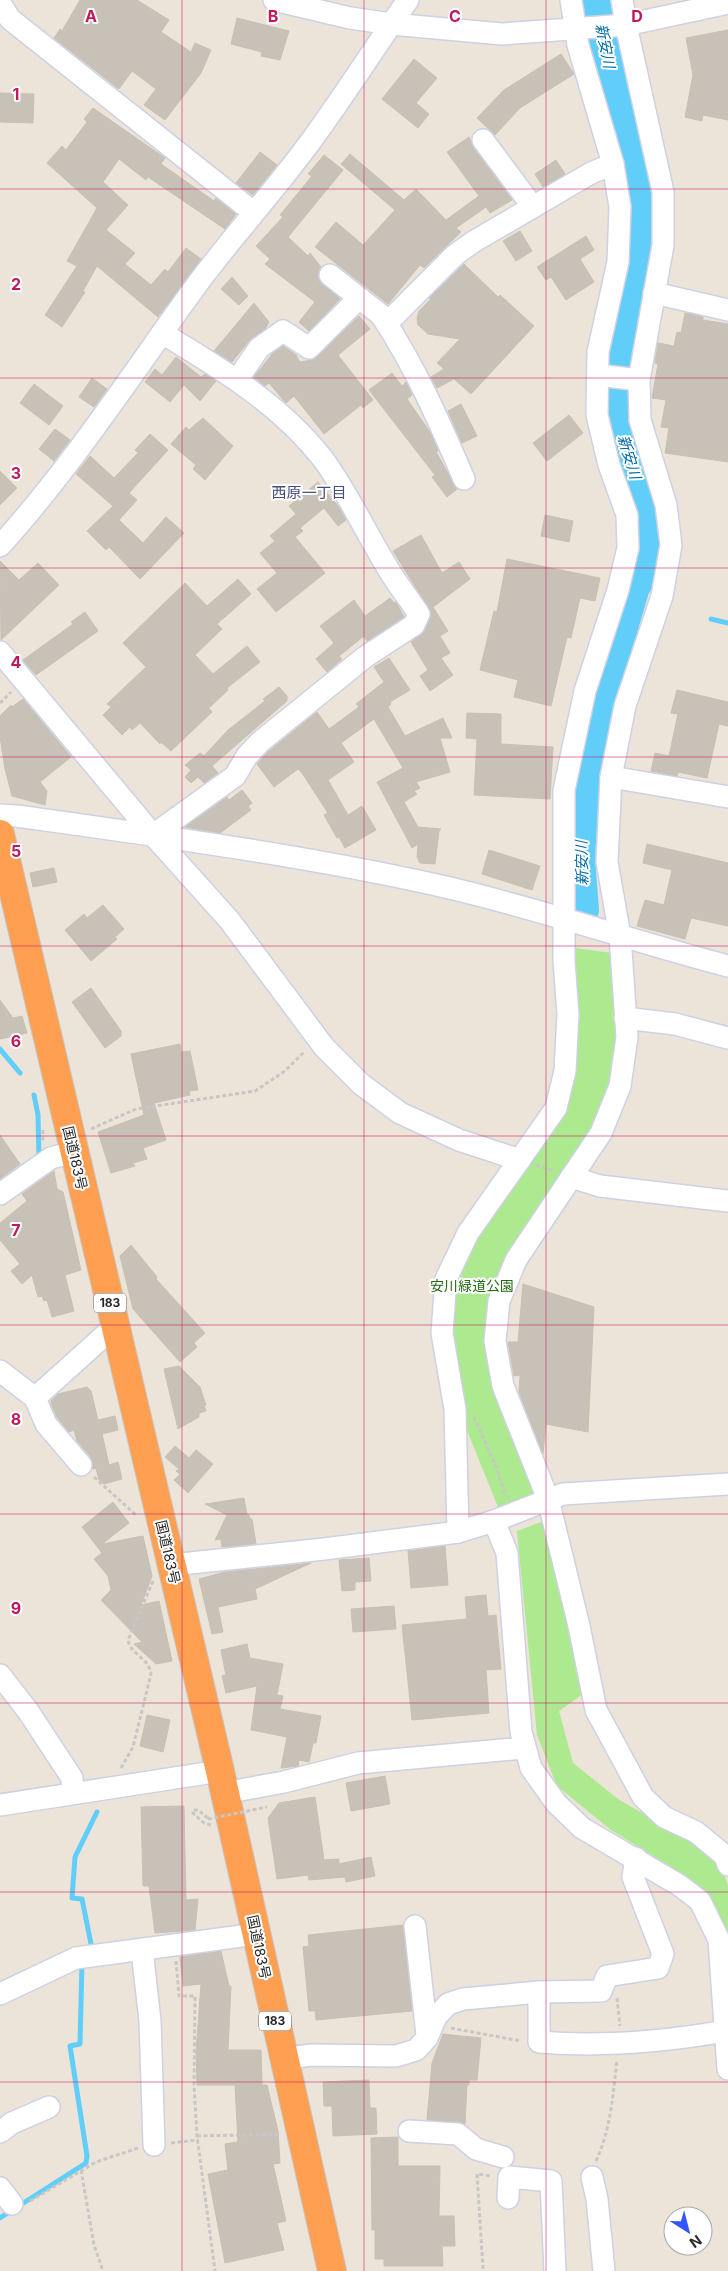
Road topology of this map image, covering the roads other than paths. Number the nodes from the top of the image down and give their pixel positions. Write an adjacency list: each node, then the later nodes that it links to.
1 (274, 0): 7 (street)
2 (408, 0): 7 (street)
3 (571, 0): 9 (street)
4 (622, 0): 8 (street)
5 (728, 3): 8 (street)
6 (0, 4): 13 (street)
7 (391, 24): 9 (street); 13 (street)
8 (621, 25): 9 (street); 15 (street)
9 (579, 28): 11 (street)
10 (483, 140): 12 (street)
11 (613, 164): 12 (street); 20 (street)
12 (533, 207): 18 (street)
13 (253, 212): 19 (street)
14 (330, 275): 16 (street)
15 (654, 293): 17 (street); 22 (street)
16 (359, 298): 18 (street); 21 (street)
17 (728, 310)
18 (387, 324): 23 (street)
19 (162, 333): 21 (street); 24 (street)
20 (601, 376): 22 (street); 31 (street)
21 (236, 380): 30 (street)
22 (637, 380): 26 (street)
23 (464, 479)
24 (0, 546)
25 (0, 652): 30 (street)
26 (611, 777): 27 (street); 32 (street)
27 (728, 797)
28 (0, 815): 30 (street)
29 (0, 834): 36 (highway, 国道183号 / 183)
30 (153, 836): 31 (street); 37 (street)
31 (563, 920): 32 (street); 37 (street)
32 (620, 936): 33 (street); 34 (street)
33 (728, 966)
34 (625, 1018): 35 (street); 38 (street)
35 (728, 1038)
36 (80, 1141): 39 (street); 41 (highway, 国道183号 / 183)
37 (520, 1160): 48 (street)
38 (571, 1177): 40 (street); 46 (street)
39 (0, 1194)
40 (728, 1201)
41 (115, 1326): 43 (street); 49 (highway, 国道183号 / 183)
42 (0, 1371): 43 (street)
43 (35, 1398): 44 (street)
44 (81, 1465)
45 (728, 1484): 46 (street)
46 (548, 1499): 47 (street); 57 (street)
47 (494, 1521): 48 (street); 52 (street)
48 (458, 1532): 49 (street)
49 (163, 1570): 53 (highway, 国道183号 / 183)
50 (0, 1675): 54 (street)
51 (528, 1706): 52 (street)
52 (528, 1746): 53 (street); 56 (street)
53 (222, 1782): 54 (street); 59 (highway, 国道183号 / 183)
54 (73, 1794): 55 (street)
55 (0, 1805)
56 (636, 1858): 61 (street); 63 (street)
57 (727, 1859)
58 (415, 1926): 64 (street)
59 (257, 1934): 60 (street); 65 (highway, 国道183号 / 183)
60 (142, 1950): 62 (street); 70 (street)
61 (539, 1992): 63 (street); 64 (street)
62 (0, 1994)
63 (725, 2031): 66 (street)
64 (435, 2032): 65 (street)
65 (283, 2059): 74 (highway, 国道183号 / 183)
66 (728, 2069)
67 (49, 2107): 69 (street)
68 (409, 2131): 71 (street)
69 (0, 2132)
70 (154, 2145)
71 (503, 2156)
72 (592, 2173): 76 (street)
73 (508, 2187): 75 (street)
74 (332, 2271)
75 (555, 2271)
76 (604, 2271)

